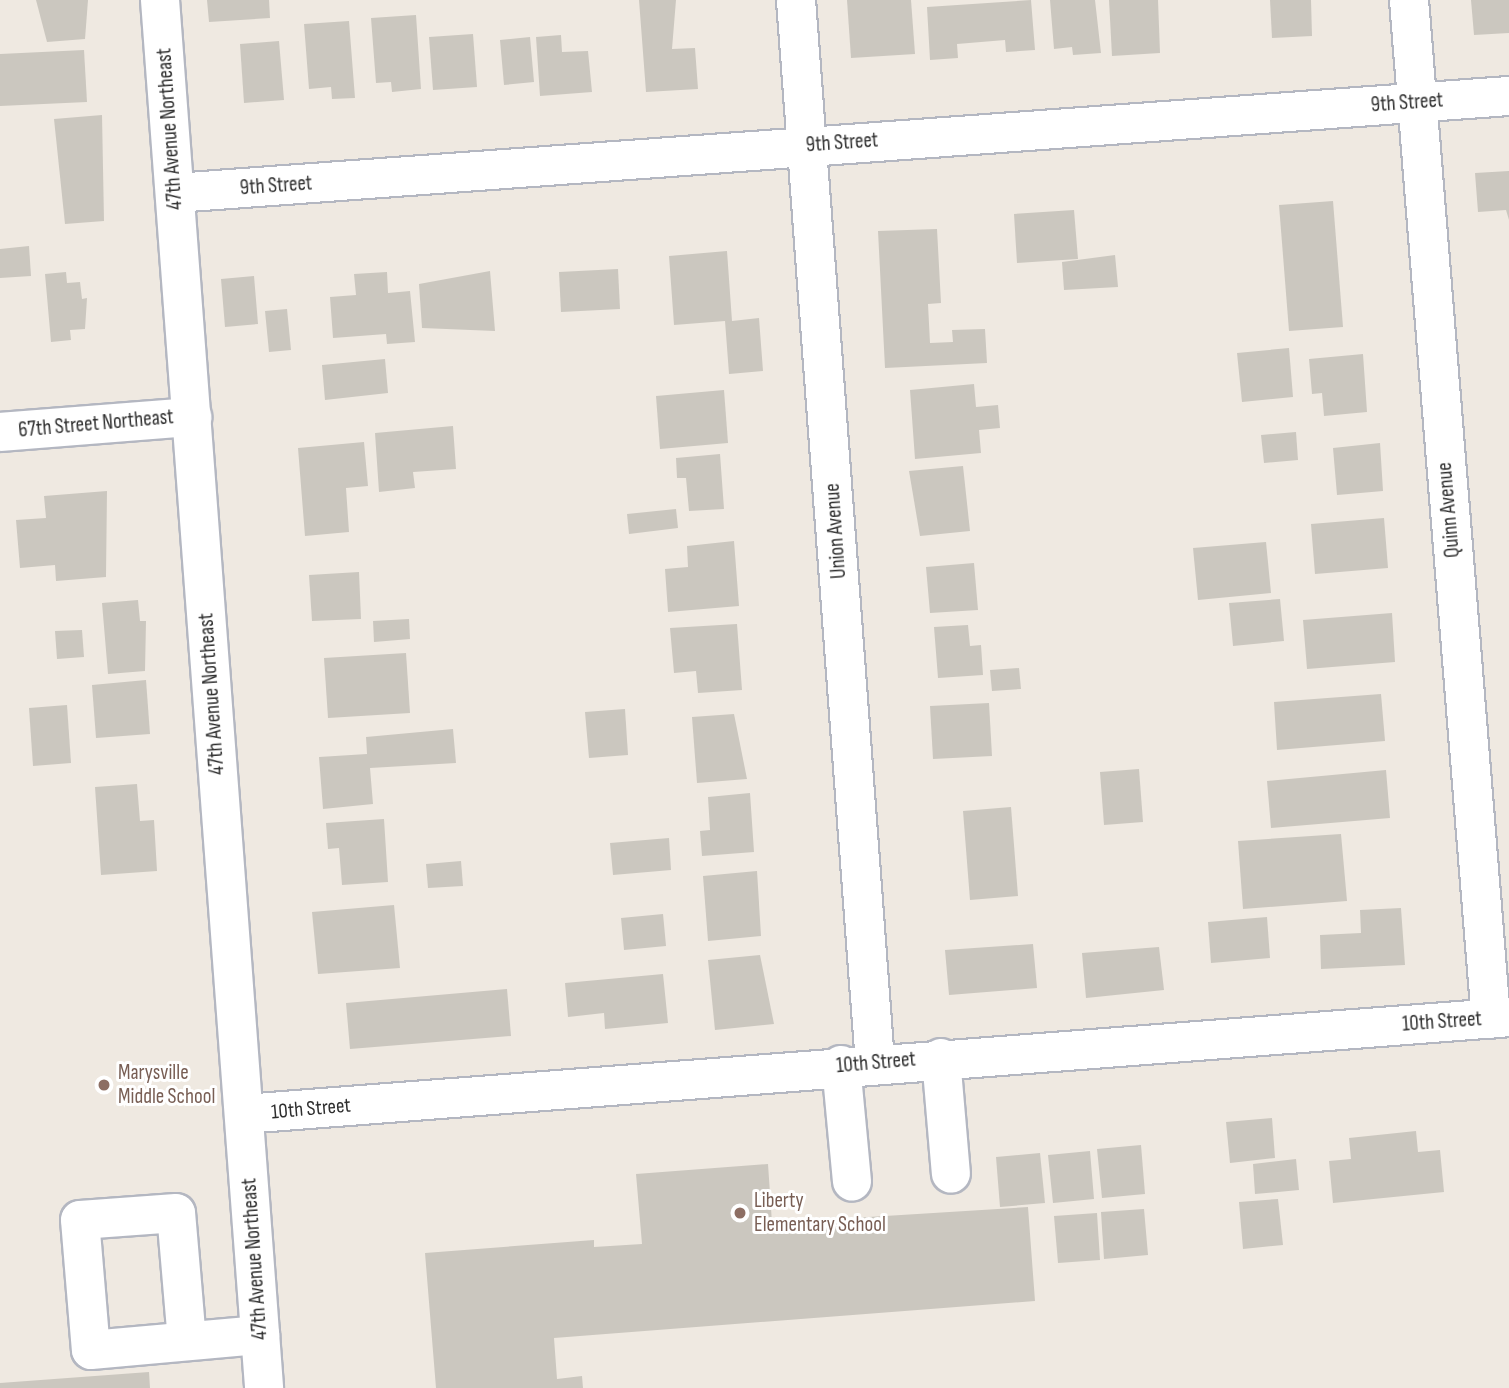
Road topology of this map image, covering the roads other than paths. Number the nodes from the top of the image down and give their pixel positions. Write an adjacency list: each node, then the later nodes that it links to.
1 (160, 0): 7 (street, 47th Avenue Northeast)
2 (796, 0): 6 (street, Union Avenue)
3 (1409, 0): 5 (street, Quinn Avenue)
4 (1509, 96): 5 (street, 9th Street)
5 (1415, 103): 6 (street, 9th Street); 10 (street, Quinn Avenue)
6 (806, 145): 7 (street, 9th Street); 12 (street, Union Avenue)
7 (175, 194): 8 (street, 47th Avenue Northeast)
8 (192, 417): 9 (street, 67th Street Northeast); 13 (street, 47th Avenue Northeast)
9 (0, 432)
10 (1500, 1018): 11 (street, 10th Street)
11 (942, 1058): 12 (street, 10th Street); 14 (street)
12 (858, 1064): 13 (street, 10th Street); 15 (street, Union Avenue)
13 (244, 1114): 16 (street, 47th Avenue Northeast)
14 (951, 1174)
15 (852, 1181)
16 (260, 1335): 17 (street); 18 (street, 47th Avenue Northeast)
17 (187, 1342)
18 (264, 1388)

